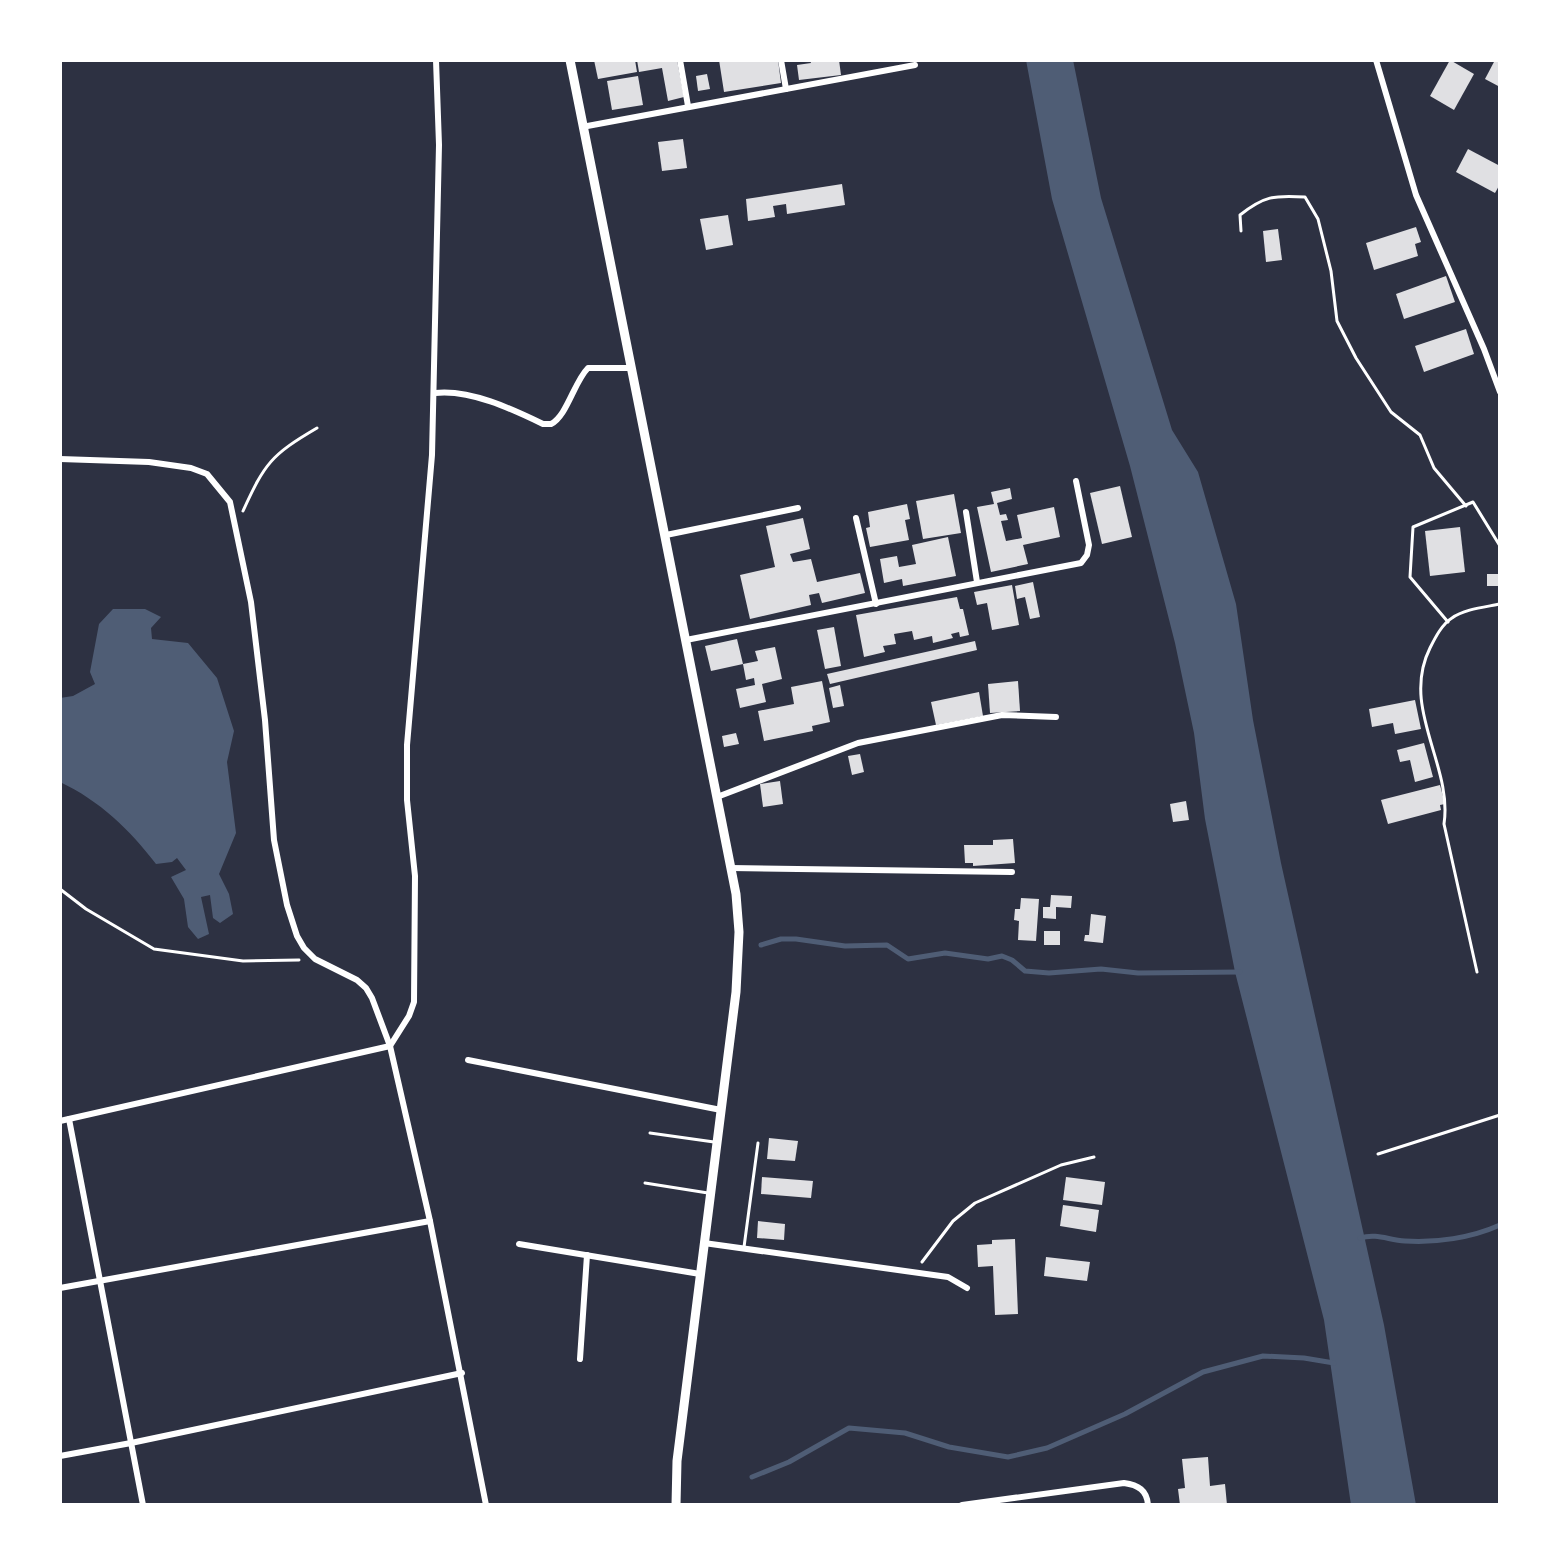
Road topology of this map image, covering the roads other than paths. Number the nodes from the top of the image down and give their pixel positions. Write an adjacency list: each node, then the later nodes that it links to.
1 (436, 60): 14 (street)
2 (570, 60): 11 (main road)
3 (680, 60): 10 (street)
4 (781, 60): 9 (street)
5 (878, 60): 8 (street)
6 (1376, 60): 13 (street)
7 (915, 65): 8 (street)
8 (880, 70): 9 (street)
9 (786, 89): 10 (street)
10 (688, 106): 11 (street)
11 (582, 127): 12 (main road)
12 (631, 368): 14 (street); 20 (main road)
13 (1500, 392)
14 (435, 393): 28 (street)
15 (60, 459): 28 (street)
16 (1076, 481): 21 (street)
17 (798, 508): 20 (street)
18 (966, 512): 21 (street)
19 (856, 518): 22 (street)
20 (666, 535): 23 (main road)
21 (977, 582): 22 (street)
22 (876, 604): 23 (street)
23 (686, 640): 25 (main road)
24 (1056, 717): 25 (street)
25 (717, 797): 26 (main road)
26 (731, 868): 27 (street); 30 (main road)
27 (1012, 872)
28 (390, 1046): 31 (street); 38 (street)
29 (468, 1060): 30 (street)
30 (721, 1110): 34 (main road)
31 (69, 1119): 32 (street); 44 (street)
32 (60, 1121)
33 (650, 1133): 34 (lane)
34 (718, 1142): 37 (main road)
35 (758, 1143): 41 (lane)
36 (645, 1183): 37 (lane)
37 (712, 1194): 39 (main road)
38 (430, 1221): 44 (street); 48 (street)
39 (704, 1243): 41 (street); 43 (main road)
40 (519, 1244): 42 (street)
41 (744, 1248): 46 (street)
42 (587, 1255): 43 (street); 47 (street)
43 (700, 1274): 53 (main road)
44 (100, 1280): 45 (street); 49 (street)
45 (60, 1288)
46 (967, 1288)
47 (580, 1359)
48 (462, 1373): 49 (street); 52 (street)
49 (131, 1443): 50 (street); 51 (street)
50 (60, 1456)
51 (143, 1505)
52 (486, 1505)
53 (676, 1505)
54 (962, 1505): 55 (street)
55 (1148, 1505)

